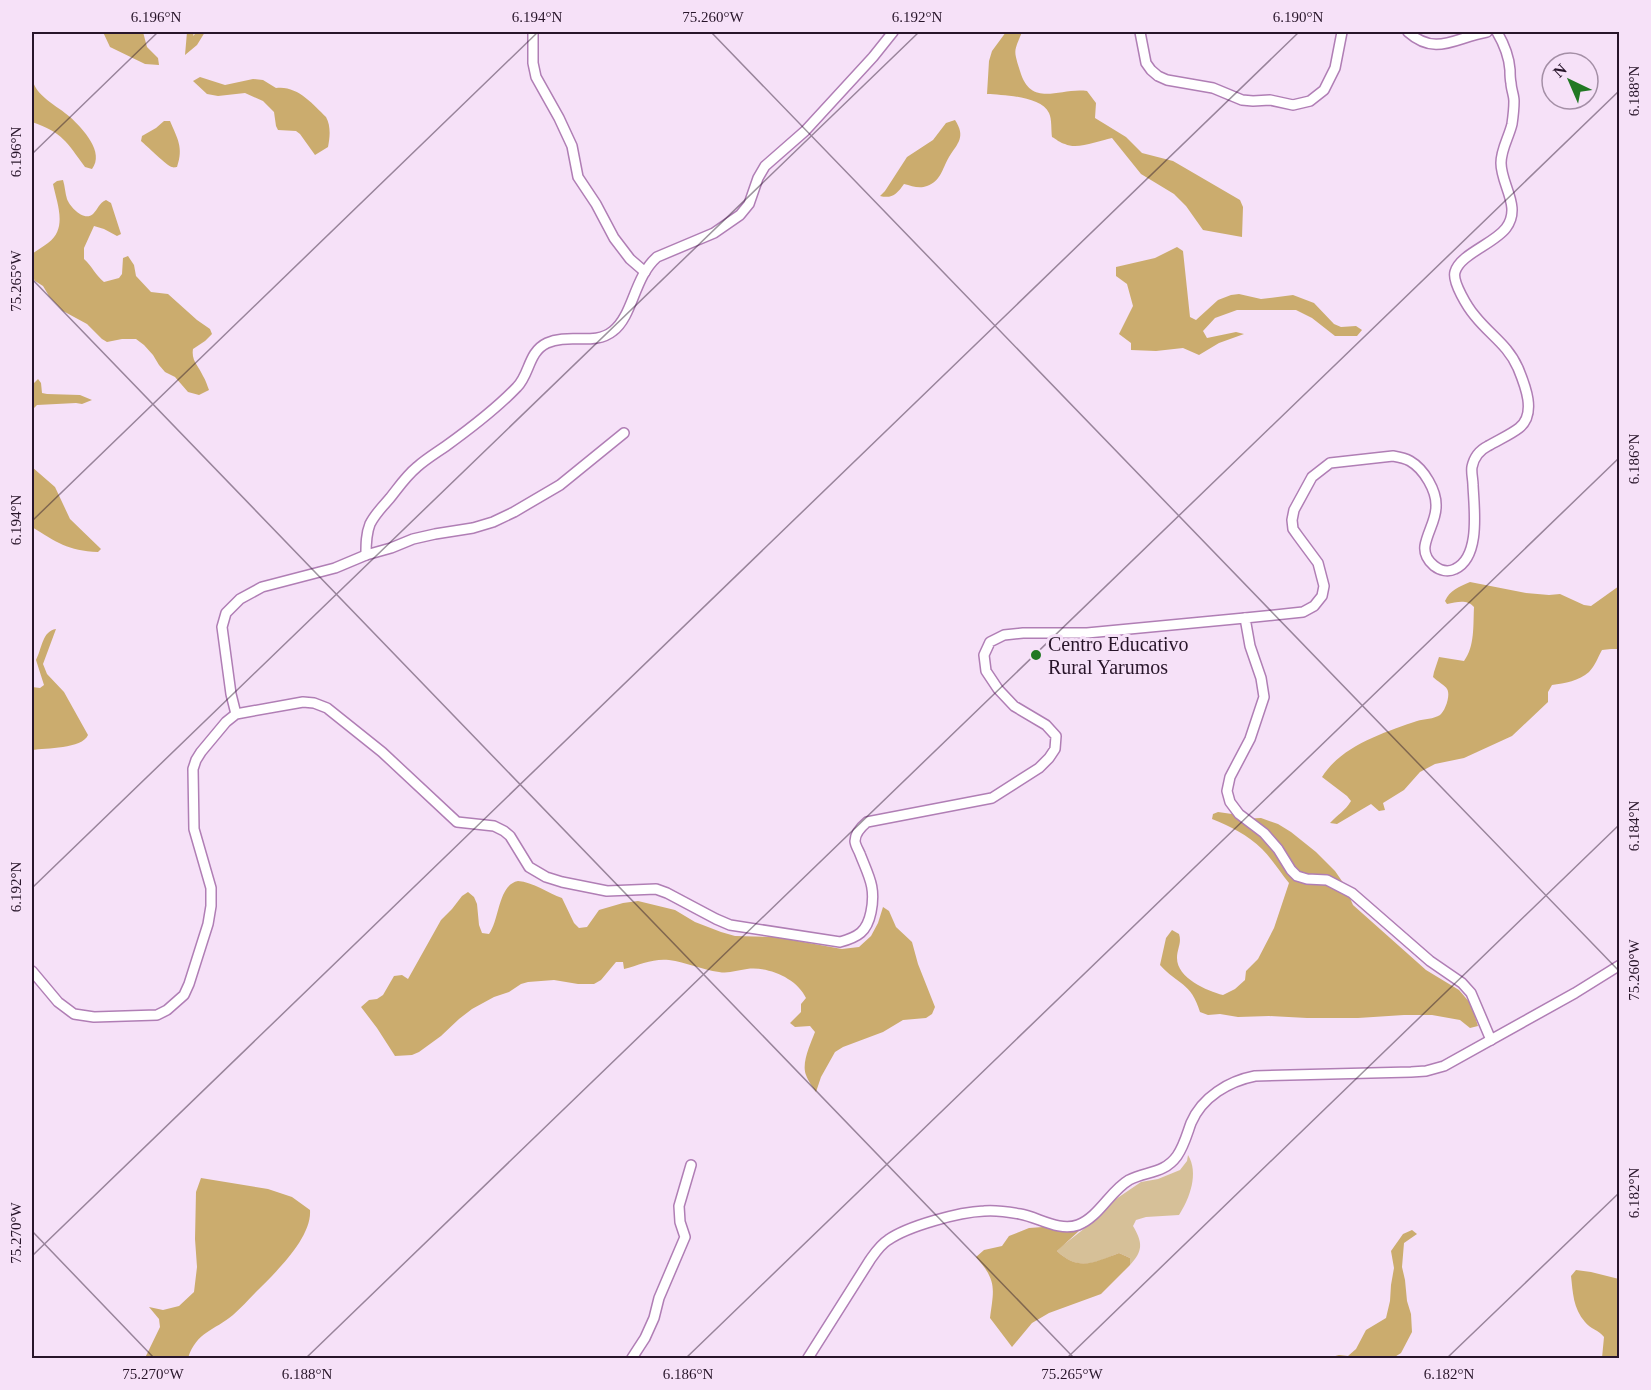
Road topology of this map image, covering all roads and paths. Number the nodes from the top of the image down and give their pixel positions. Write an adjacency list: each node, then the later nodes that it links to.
1 (533, 32): 8 (street)
2 (893, 32): 8 (street)
3 (1140, 32): 4 (street)
4 (1342, 32)
5 (1408, 32): 6 (street)
6 (1487, 32)
7 (1497, 32): 11 (street)
8 (645, 272): 10 (street)
9 (624, 433): 10 (street)
10 (366, 555): 12 (street)
11 (1245, 618): 12 (street); 15 (street)
12 (236, 714): 14 (street)
13 (1620, 965): 15 (street)
14 (32, 971)
15 (1491, 1040): 18 (street)
16 (691, 1165): 17 (street)
17 (632, 1359)
18 (808, 1359)

